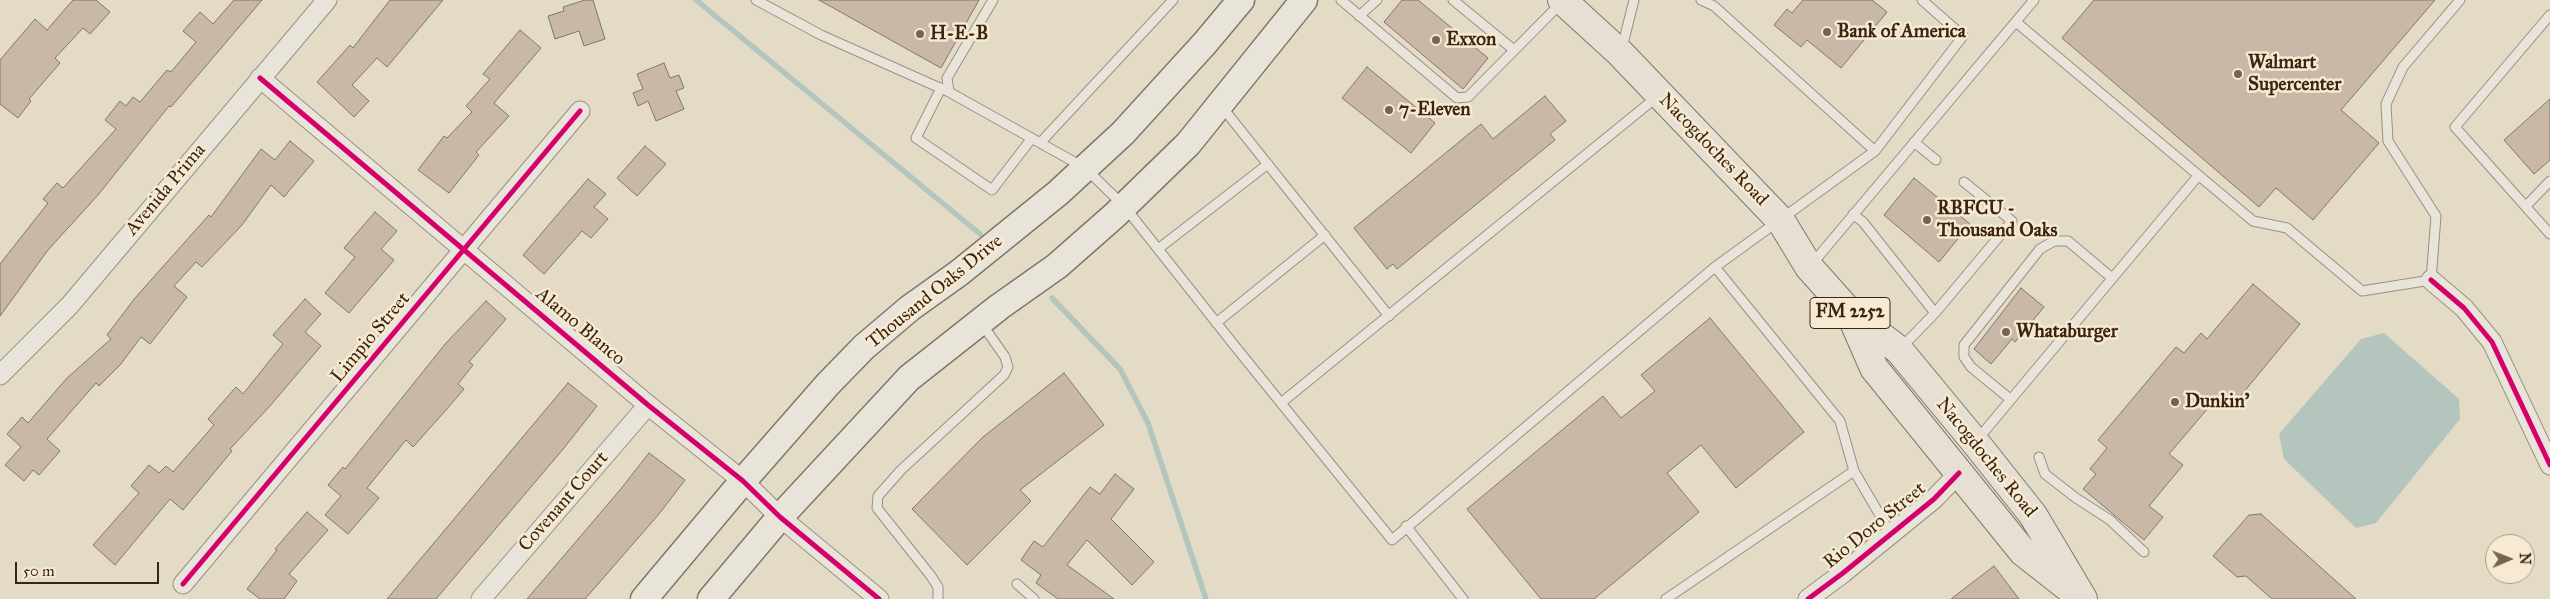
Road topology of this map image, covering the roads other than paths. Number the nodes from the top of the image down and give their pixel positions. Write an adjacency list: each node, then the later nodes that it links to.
1 (326, 0): 21 (street, Avenida Prima)
2 (756, 0): 22 (lane)
3 (993, 0): 22 (lane)
4 (1173, 0): 26 (lane)
5 (1304, 0): 24 (main road)
6 (1341, 0): 17 (lane)
7 (1377, 0): 17 (lane)
8 (1453, 0): 19 (lane)
9 (1562, 0): 19 (lane); 20 (main road, Nacogdoches Road / FM 2252)
10 (1634, 0): 20 (lane)
11 (1701, 0): 28 (lane)
12 (1922, 0): 28 (lane)
13 (2034, 0): 18 (lane)
14 (2460, 0): 46 (lane)
15 (1236, 2): 31 (main road, Thousand Oaks Drive)
16 (2550, 15): 36 (lane)
17 (1359, 16): 19 (lane)
18 (2016, 22): 27 (lane); 32 (lane)
19 (1514, 50)
20 (1620, 53): 23 (main road, Nacogdoches Road / FM 2252)
21 (260, 78): 41 (street, Alamo Blanco); 53 (street, Avenida Prima)
22 (945, 90): 26 (lane); 26 (lane)
23 (1660, 94): 38 (main road, Nacogdoches Road / FM 2252); 49 (lane)
24 (1220, 104): 30 (lane); 35 (main road)
25 (580, 111): 41 (street, Limpio Street)
26 (1036, 140): 31 (lane)
27 (1914, 142): 29 (lane); 37 (lane)
28 (1875, 151): 38 (lane)
29 (1936, 160)
30 (1268, 164): 40 (lane); 42 (lane)
31 (1085, 168): 35 (lane); 62 (main road, Thousand Oaks Drive)
32 (2198, 176): 45 (lane); 46 (lane)
33 (1964, 182): 48 (lane)
34 (2550, 182): 36 (lane)
35 (1124, 206): 42 (lane); 50 (main road)
36 (2526, 206): 39 (lane)
37 (1854, 214): 44 (lane); 48 (lane)
38 (1781, 221): 43 (lane); 44 (main road, Nacogdoches Road / FM 2252)
39 (2550, 234)
40 (1325, 235): 49 (lane); 51 (lane)
41 (465, 249): 56 (street, Alamo Blanco); 67 (street, Limpio Street)
42 (1158, 249): 51 (lane)
43 (1715, 267): 60 (lane); 64 (lane)
44 (1809, 267): 47 (main road, Nacogdoches Road / FM 2252)
45 (2112, 278): 54 (lane); 54 (lane)
46 (2431, 280): 59 (street)
47 (1850, 313): 52 (main road, Nacogdoches Road / FM 2252); 61 (main road, Nacogdoches Road / FM 2252)
48 (1935, 313): 52 (lane)
49 (1389, 316): 55 (lane)
50 (981, 322): 63 (main road); 73 (lane)
51 (1216, 323): 55 (lane)
52 (1899, 350): 57 (main road, Nacogdoches Road / FM 2252)
53 (0, 375)
54 (2010, 399): 57 (lane)
55 (1281, 403): 64 (lane)
56 (648, 405): 62 (street, Alamo Blanco); 69 (street, Covenant Court)
57 (1975, 442): 78 (main road, Nacogdoches Road / FM 2252)
58 (2039, 457): 66 (lane)
59 (2550, 465)
60 (1854, 471): 65 (lane); 76 (lane)
61 (1959, 473): 65 (street, Rio Doro Street); 78 (main road, Nacogdoches Road / FM 2252)
62 (743, 481): 63 (street, Alamo Blanco); 70 (main road, Thousand Oaks Drive)
63 (780, 517): 71 (main road); 72 (street, Alamo Blanco)
64 (1406, 526): 75 (lane)
65 (1891, 534): 77 (street, Rio Doro Street)
66 (2144, 552)
67 (183, 584)
68 (1018, 584): 74 (lane)
69 (481, 599)
70 (644, 599)
71 (711, 599)
72 (879, 599)
73 (938, 599)
74 (1034, 599)
75 (1463, 599)
76 (1666, 599)
77 (1808, 599)
78 (2083, 599)

